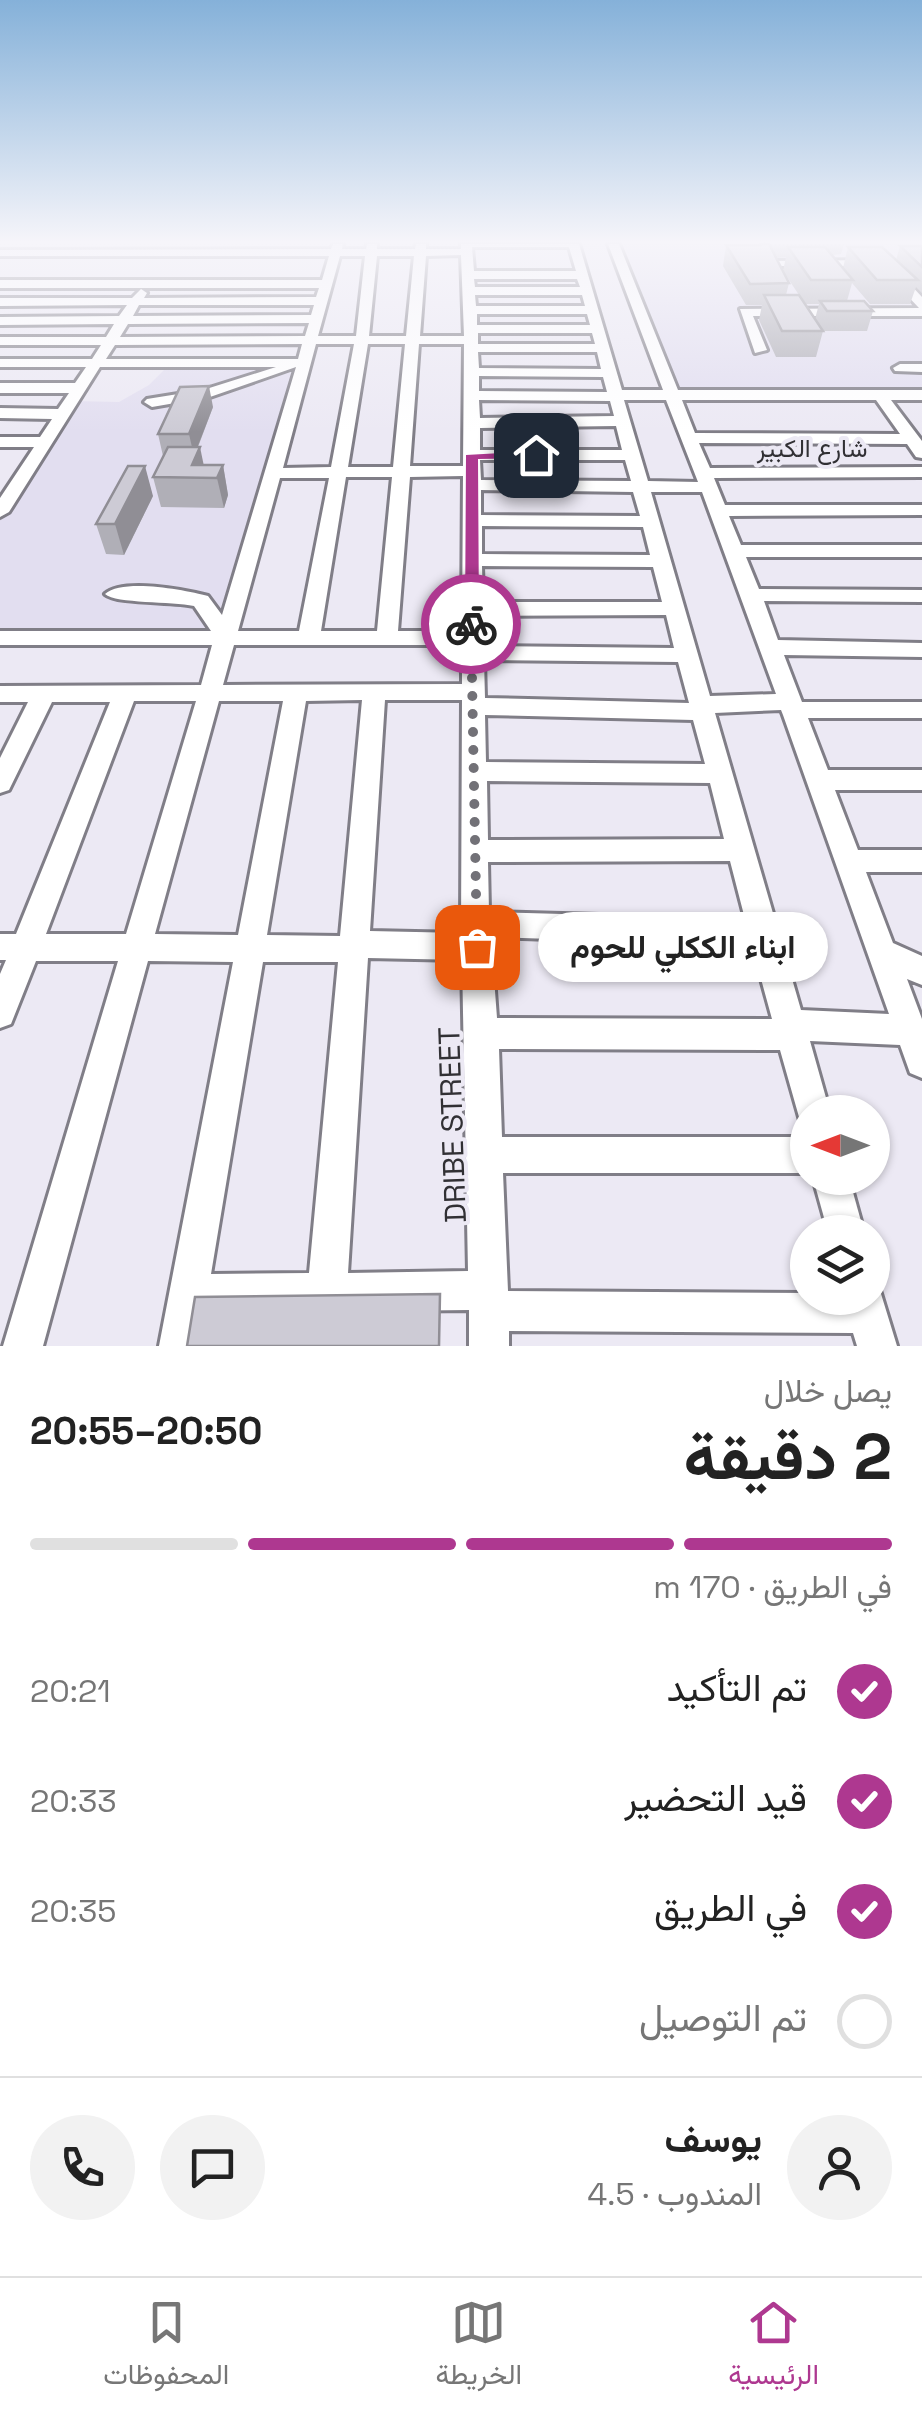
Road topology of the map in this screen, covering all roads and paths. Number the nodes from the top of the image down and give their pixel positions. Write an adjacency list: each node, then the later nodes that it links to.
1 (321, 306): 54 (street)
2 (134, 307): 23 (street)
3 (310, 307): 23 (street)
4 (316, 307): 27 (street)
5 (318, 307): 32 (street)
6 (320, 307): 41 (street)
7 (322, 307): 29 (street)
8 (322, 307): 29 (street)
9 (366, 307): 29 (street)
10 (415, 307): 26 (street)
11 (465, 307): 26 (street)
12 (468, 307): 45 (street, DRIBE STREET)
13 (471, 307): 37 (street)
14 (471, 307): 37 (street)
15 (591, 307): 37 (street)
16 (637, 307): 40 (street)
17 (793, 307): 22 (street)
18 (860, 307): 20 (street)
19 (922, 309): 21 (street)
20 (864, 312): 21 (street); 22 (street)
21 (902, 312): 25 (street)
22 (800, 317): 30 (street)
23 (125, 320): 24 (street); 27 (street)
24 (0, 321)
25 (922, 333)
26 (412, 340): 29 (street); 56 (street)
27 (111, 341): 28 (street); 32 (street)
28 (0, 342)
29 (362, 342): 55 (street)
30 (760, 350)
31 (0, 363): 32 (street)
32 (96, 363): 36 (street)
33 (900, 368): 34 (street)
34 (922, 368)
35 (0, 388): 36 (street)
36 (79, 388): 43 (street)
37 (614, 388): 40 (street); 44 (street)
38 (880, 395): 39 (street); 40 (street); 49 (street)
39 (922, 395)
40 (673, 396): 46 (street)
41 (152, 402)
42 (0, 413): 43 (street)
43 (63, 414): 48 (street)
44 (623, 421): 45 (street); 50 (street)
45 (472, 423): 51 (street, DRIBE STREET)
46 (690, 438): 49 (street); 58 (street)
47 (0, 442): 48 (street)
48 (44, 442): 53 (street)
49 (917, 446)
50 (632, 454): 51 (street); 59 (street)
51 (472, 471): 56 (street); 59 (street, شارع الكبير); 63 (street, DRIBE STREET)
52 (0, 472): 53 (street)
53 (26, 472): 60 (street)
54 (274, 472): 55 (street); 77 (street)
55 (341, 472): 56 (street); 74 (street)
56 (404, 472): 75 (street)
57 (922, 472): 58 (street, شارع الكبير)
58 (705, 480): 59 (street, شارع الكبير); 62 (street)
59 (641, 486): 64 (street)
60 (1, 510)
61 (922, 510): 62 (street)
62 (718, 511): 66 (street)
63 (470, 520): 64 (street); 67 (street, DRIBE STREET)
64 (651, 522): 68 (street)
65 (922, 551): 66 (street)
66 (734, 552): 70 (street)
67 (470, 560): 68 (street); 73 (street, DRIBE STREET)
68 (662, 561): 72 (street)
69 (115, 594): 77 (street)
70 (750, 596): 71 (street); 79 (street)
71 (922, 596)
72 (674, 608): 73 (street); 81 (street)
73 (471, 609): 78 (street, DRIBE STREET)
74 (309, 637): 75 (street); 77 (street)
75 (387, 637): 78 (street)
76 (0, 638): 77 (street)
77 (226, 638): 87 (street)
78 (471, 646): 81 (street); 88 (street, DRIBE STREET)
79 (769, 648): 80 (street); 89 (street)
80 (922, 650)
81 (688, 655): 90 (street)
82 (296, 692): 83 (street); 87 (street); 106 (street)
83 (374, 692): 88 (street); 105 (street)
84 (0, 694): 85 (street)
85 (44, 694): 86 (street); 96 (street)
86 (124, 694): 87 (street); 104 (street)
87 (211, 694): 103 (street)
88 (472, 699): 90 (street); 92 (street, DRIBE STREET)
89 (790, 706): 90 (street); 91 (street); 94 (street)
90 (702, 708): 93 (street)
91 (922, 710)
92 (473, 771): 93 (street); 98 (street, DRIBE STREET)
93 (720, 774): 97 (street)
94 (820, 780): 95 (street); 99 (street)
95 (922, 780)
96 (0, 783)
97 (741, 850): 98 (street); 101 (street)
98 (474, 851): 102 (street, DRIBE STREET)
99 (850, 861): 100 (street); 107 (street)
100 (922, 861)
101 (764, 933): 102 (street); 110 (street)
102 (476, 936): 105 (street); 111 (street, DRIBE STREET)
103 (138, 945): 104 (street); 106 (street); 120 (street)
104 (12, 946): 109 (street)
105 (357, 946): 106 (street); 116 (street)
106 (252, 949): 117 (street)
107 (882, 953): 108 (street); 112 (street)
108 (922, 971)
109 (0, 1013)
110 (790, 1030): 111 (street); 112 (street); 113 (street)
111 (482, 1033): 114 (street, DRIBE STREET)
112 (918, 1050)
113 (808, 1095)
114 (486, 1155): 115 (street); 118 (street, DRIBE STREET)
115 (790, 1156)
116 (327, 1293): 117 (street); 118 (street)
117 (190, 1294): 121 (street)
118 (489, 1316): 119 (street)
119 (870, 1319)
120 (23, 1346)
121 (179, 1346)

